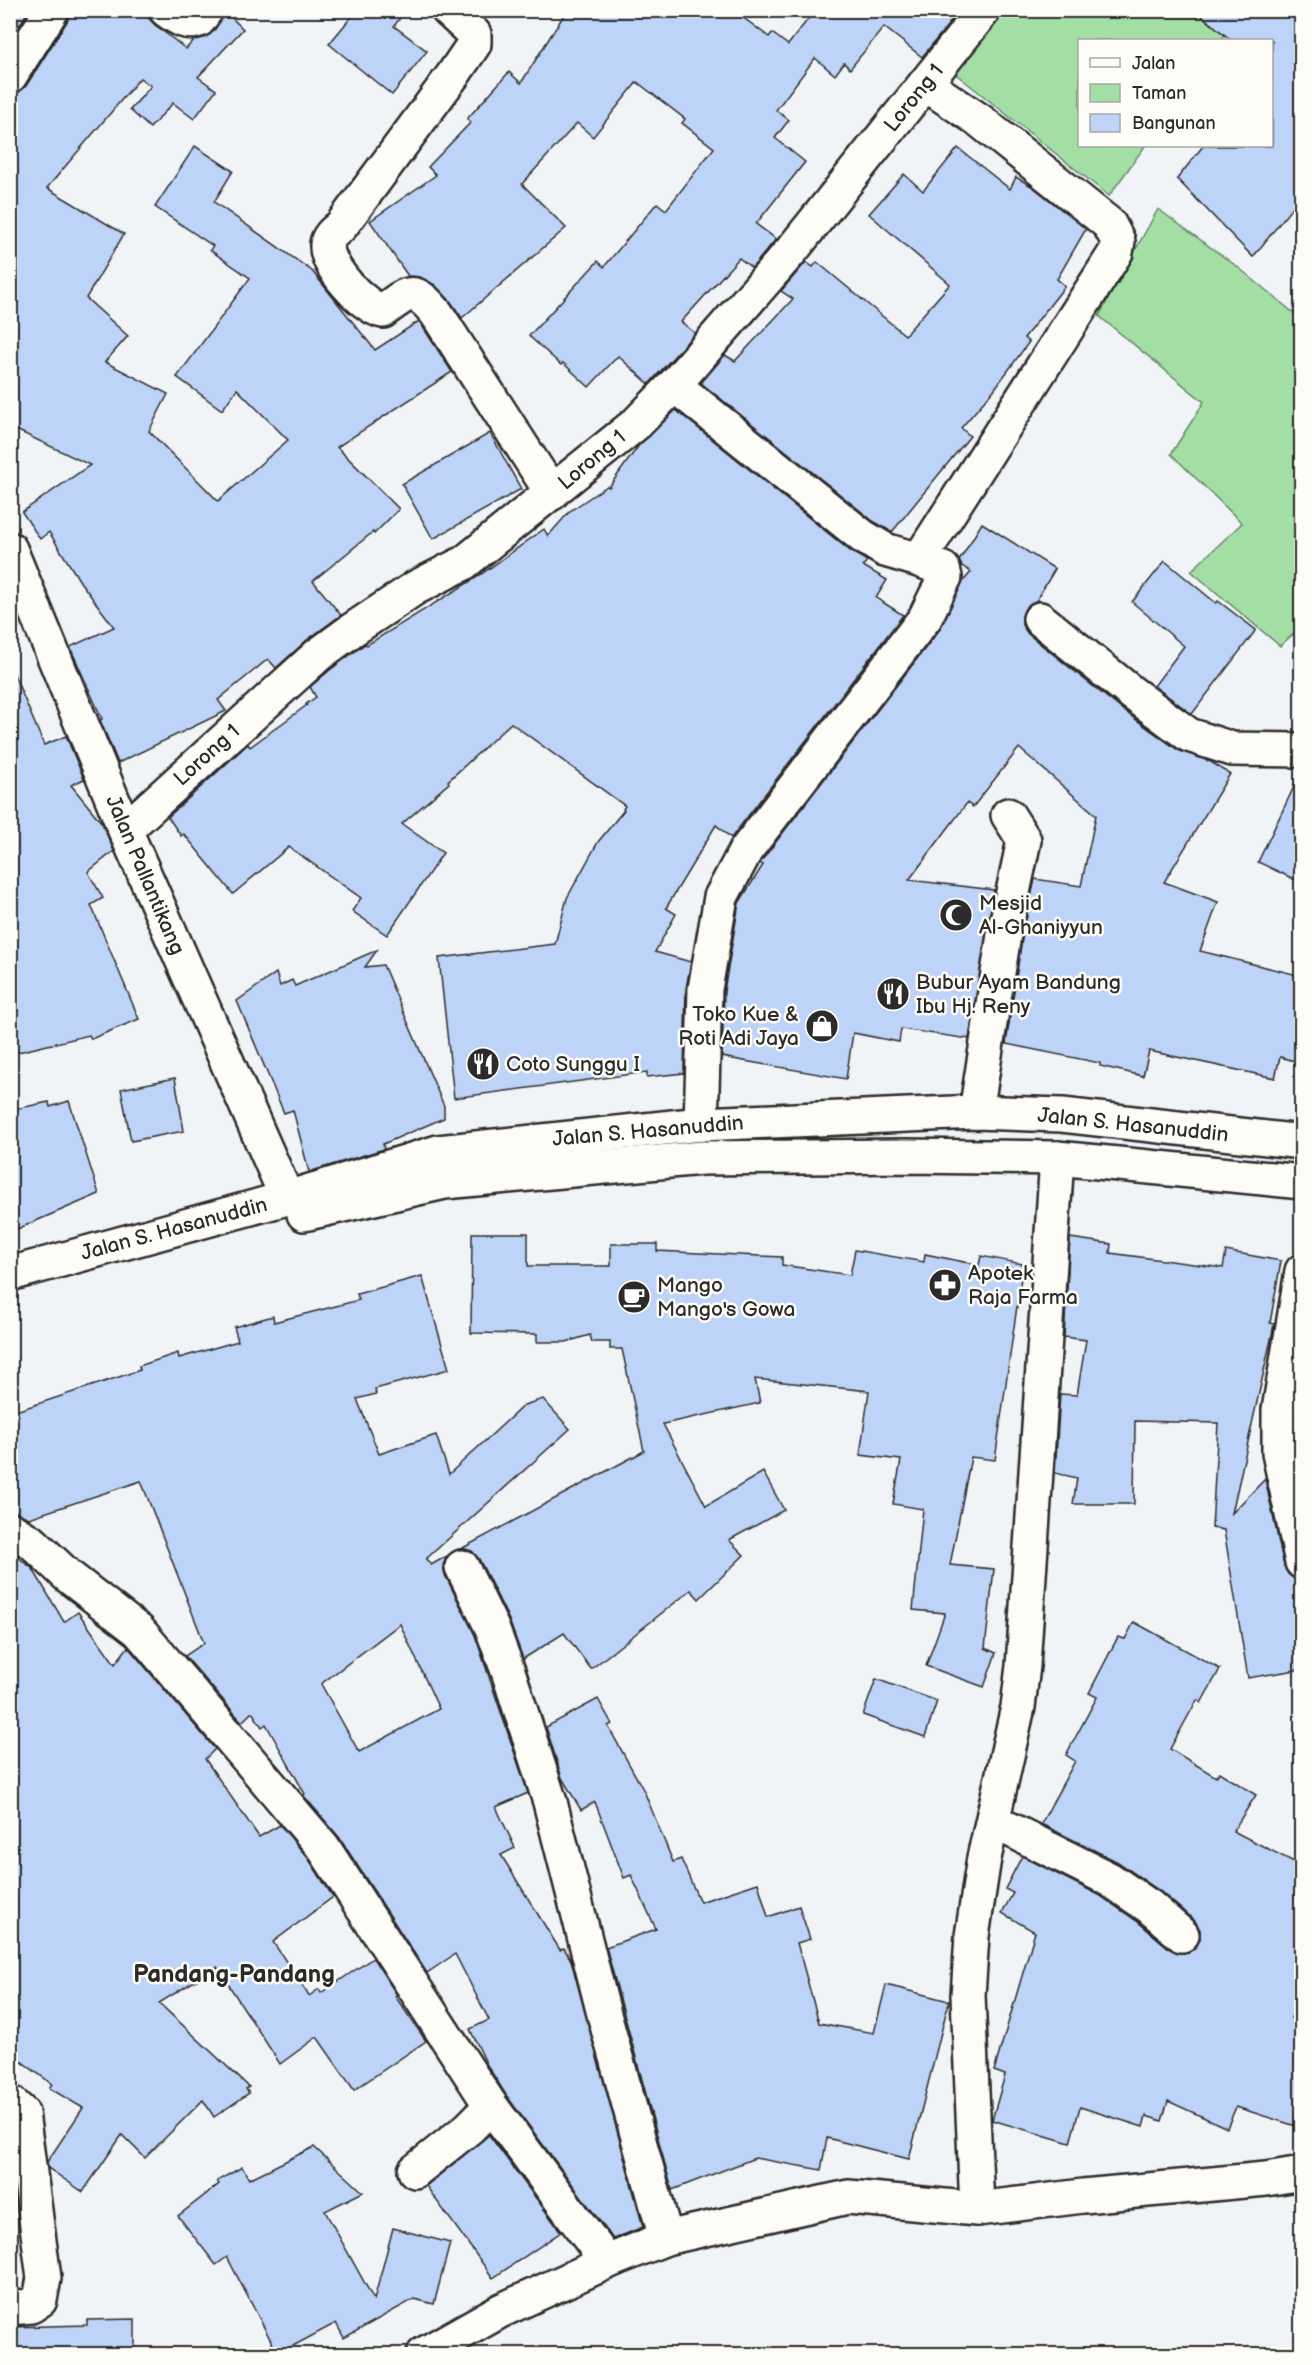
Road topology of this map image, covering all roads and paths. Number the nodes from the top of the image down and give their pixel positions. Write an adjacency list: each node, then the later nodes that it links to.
1 (52, 10): 6 (main road)
2 (166, 10): 3 (main road)
3 (206, 10)
4 (448, 10): 9 (main road)
5 (984, 10): 7 (main road, Lorong 1)
6 (10, 76)
7 (926, 84): 8 (main road, Lorong 1); 11 (main road)
8 (674, 386): 9 (main road, Lorong 1); 11 (main road)
9 (552, 493): 15 (main road, Lorong 1)
10 (10, 549): 15 (main road, Jalan Pallantikang)
11 (919, 560): 17 (main road)
12 (1040, 619): 13 (main road)
13 (1302, 750)
14 (1008, 815): 16 (main road)
15 (125, 830): 21 (main road, Jalan Pallantikang)
16 (976, 1113): 17 (main road, Jalan S. Hasanuddin); 18 (main road, Jalan S. Hasanuddin)
17 (701, 1124): 21 (main road, Jalan S. Hasanuddin)
18 (1302, 1142)
19 (1057, 1158): 20 (main road, Jalan S. Hasanuddin); 22 (main road, Jalan S. Hasanuddin); 29 (main road)
20 (1302, 1182)
21 (287, 1198): 22 (main road, Jalan S. Hasanuddin)
22 (117, 1255): 24 (main road, Jalan S. Hasanuddin); 25 (main road, Jalan S. Hasanuddin)
23 (1302, 1272): 27 (main road)
24 (10, 1274)
25 (10, 1293)
26 (10, 1529): 31 (main road)
27 (1302, 1562)
28 (462, 1567): 36 (main road)
29 (993, 1821): 30 (main road); 35 (main road)
30 (1182, 1935)
31 (491, 2106): 33 (main road); 37 (main road)
32 (14, 2110): 38 (main road)
33 (415, 2172)
34 (1302, 2173): 35 (main road)
35 (977, 2209): 36 (main road)
36 (666, 2238): 37 (main road)
37 (607, 2262): 39 (main road)
38 (10, 2308)
39 (424, 2355)

